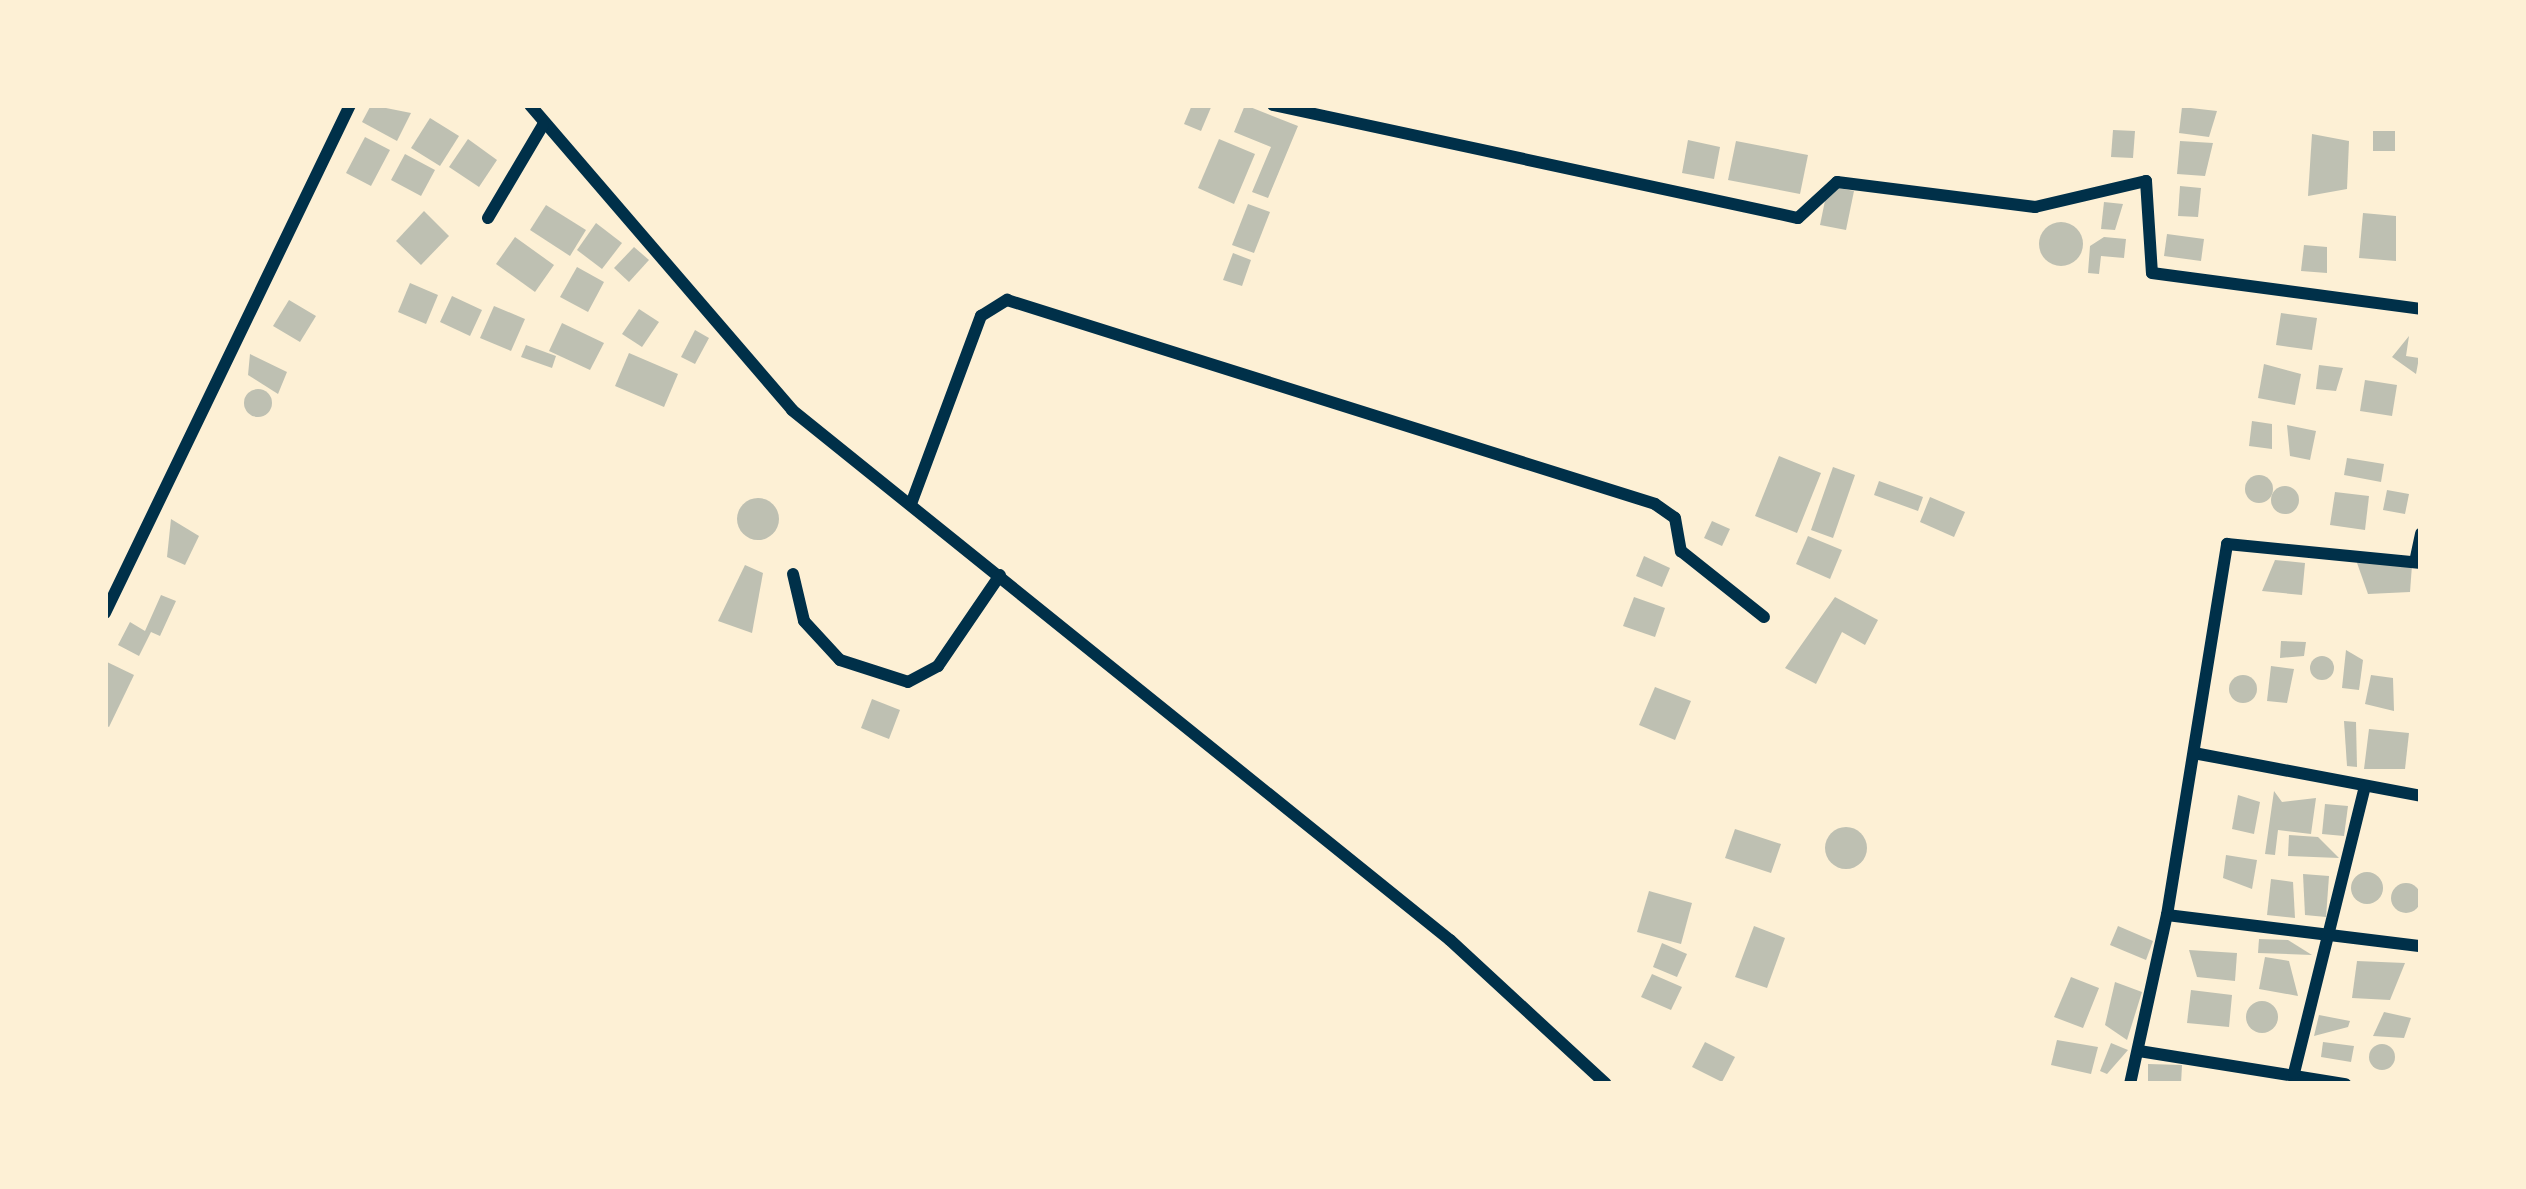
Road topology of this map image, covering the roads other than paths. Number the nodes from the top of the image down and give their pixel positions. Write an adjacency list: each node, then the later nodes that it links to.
1 (350, 105): 12 (street)
2 (530, 105): 4 (street)
3 (1273, 105): 6 (street)
4 (543, 125): 5 (street); 7 (street)
5 (488, 218)
6 (2421, 309)
7 (911, 504): 11 (street); 13 (street)
8 (2421, 534): 9 (street)
9 (2418, 562): 14 (street)
10 (794, 574): 11 (street)
11 (1000, 574): 22 (street)
12 (105, 613)
13 (1764, 617)
14 (2199, 754): 15 (street); 17 (street)
15 (2365, 787): 16 (street); 18 (street)
16 (2421, 796)
17 (2167, 915): 18 (street); 20 (street)
18 (2334, 932): 19 (street); 21 (street)
19 (2421, 946)
20 (2139, 1051): 21 (street); 23 (street)
21 (2294, 1073): 24 (street)
22 (1606, 1084)
23 (2129, 1084)
24 (2345, 1084)

